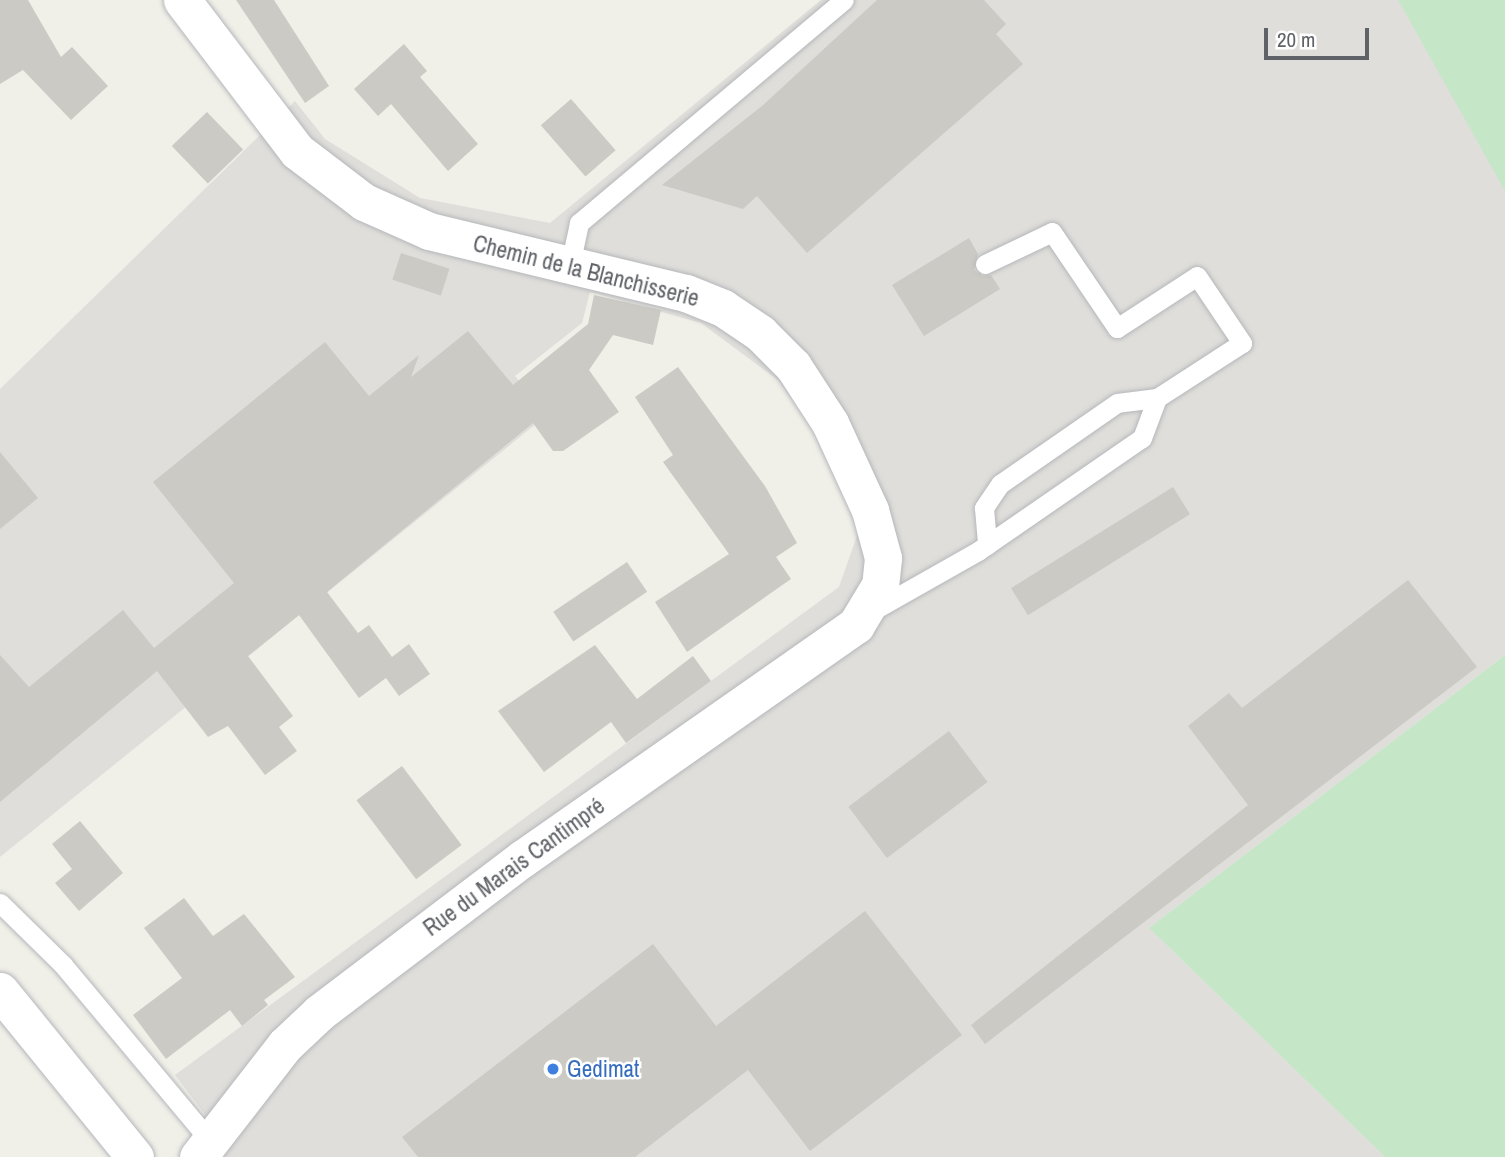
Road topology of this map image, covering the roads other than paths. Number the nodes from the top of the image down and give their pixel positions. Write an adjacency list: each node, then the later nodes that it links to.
1 (182, 0): 4 (street, Chemin de la Blanchisserie)
2 (844, 0): 4 (lane)
3 (985, 264): 5 (lane)
4 (570, 265): 7 (street, Chemin de la Blanchisserie)
5 (1157, 398): 6 (lane); 6 (lane)
6 (987, 545): 7 (lane)
7 (865, 615): 10 (street, Rue du Marais Cantimpré)
8 (0, 903): 10 (lane)
9 (0, 991): 11 (street)
10 (205, 1150)
11 (135, 1157)

